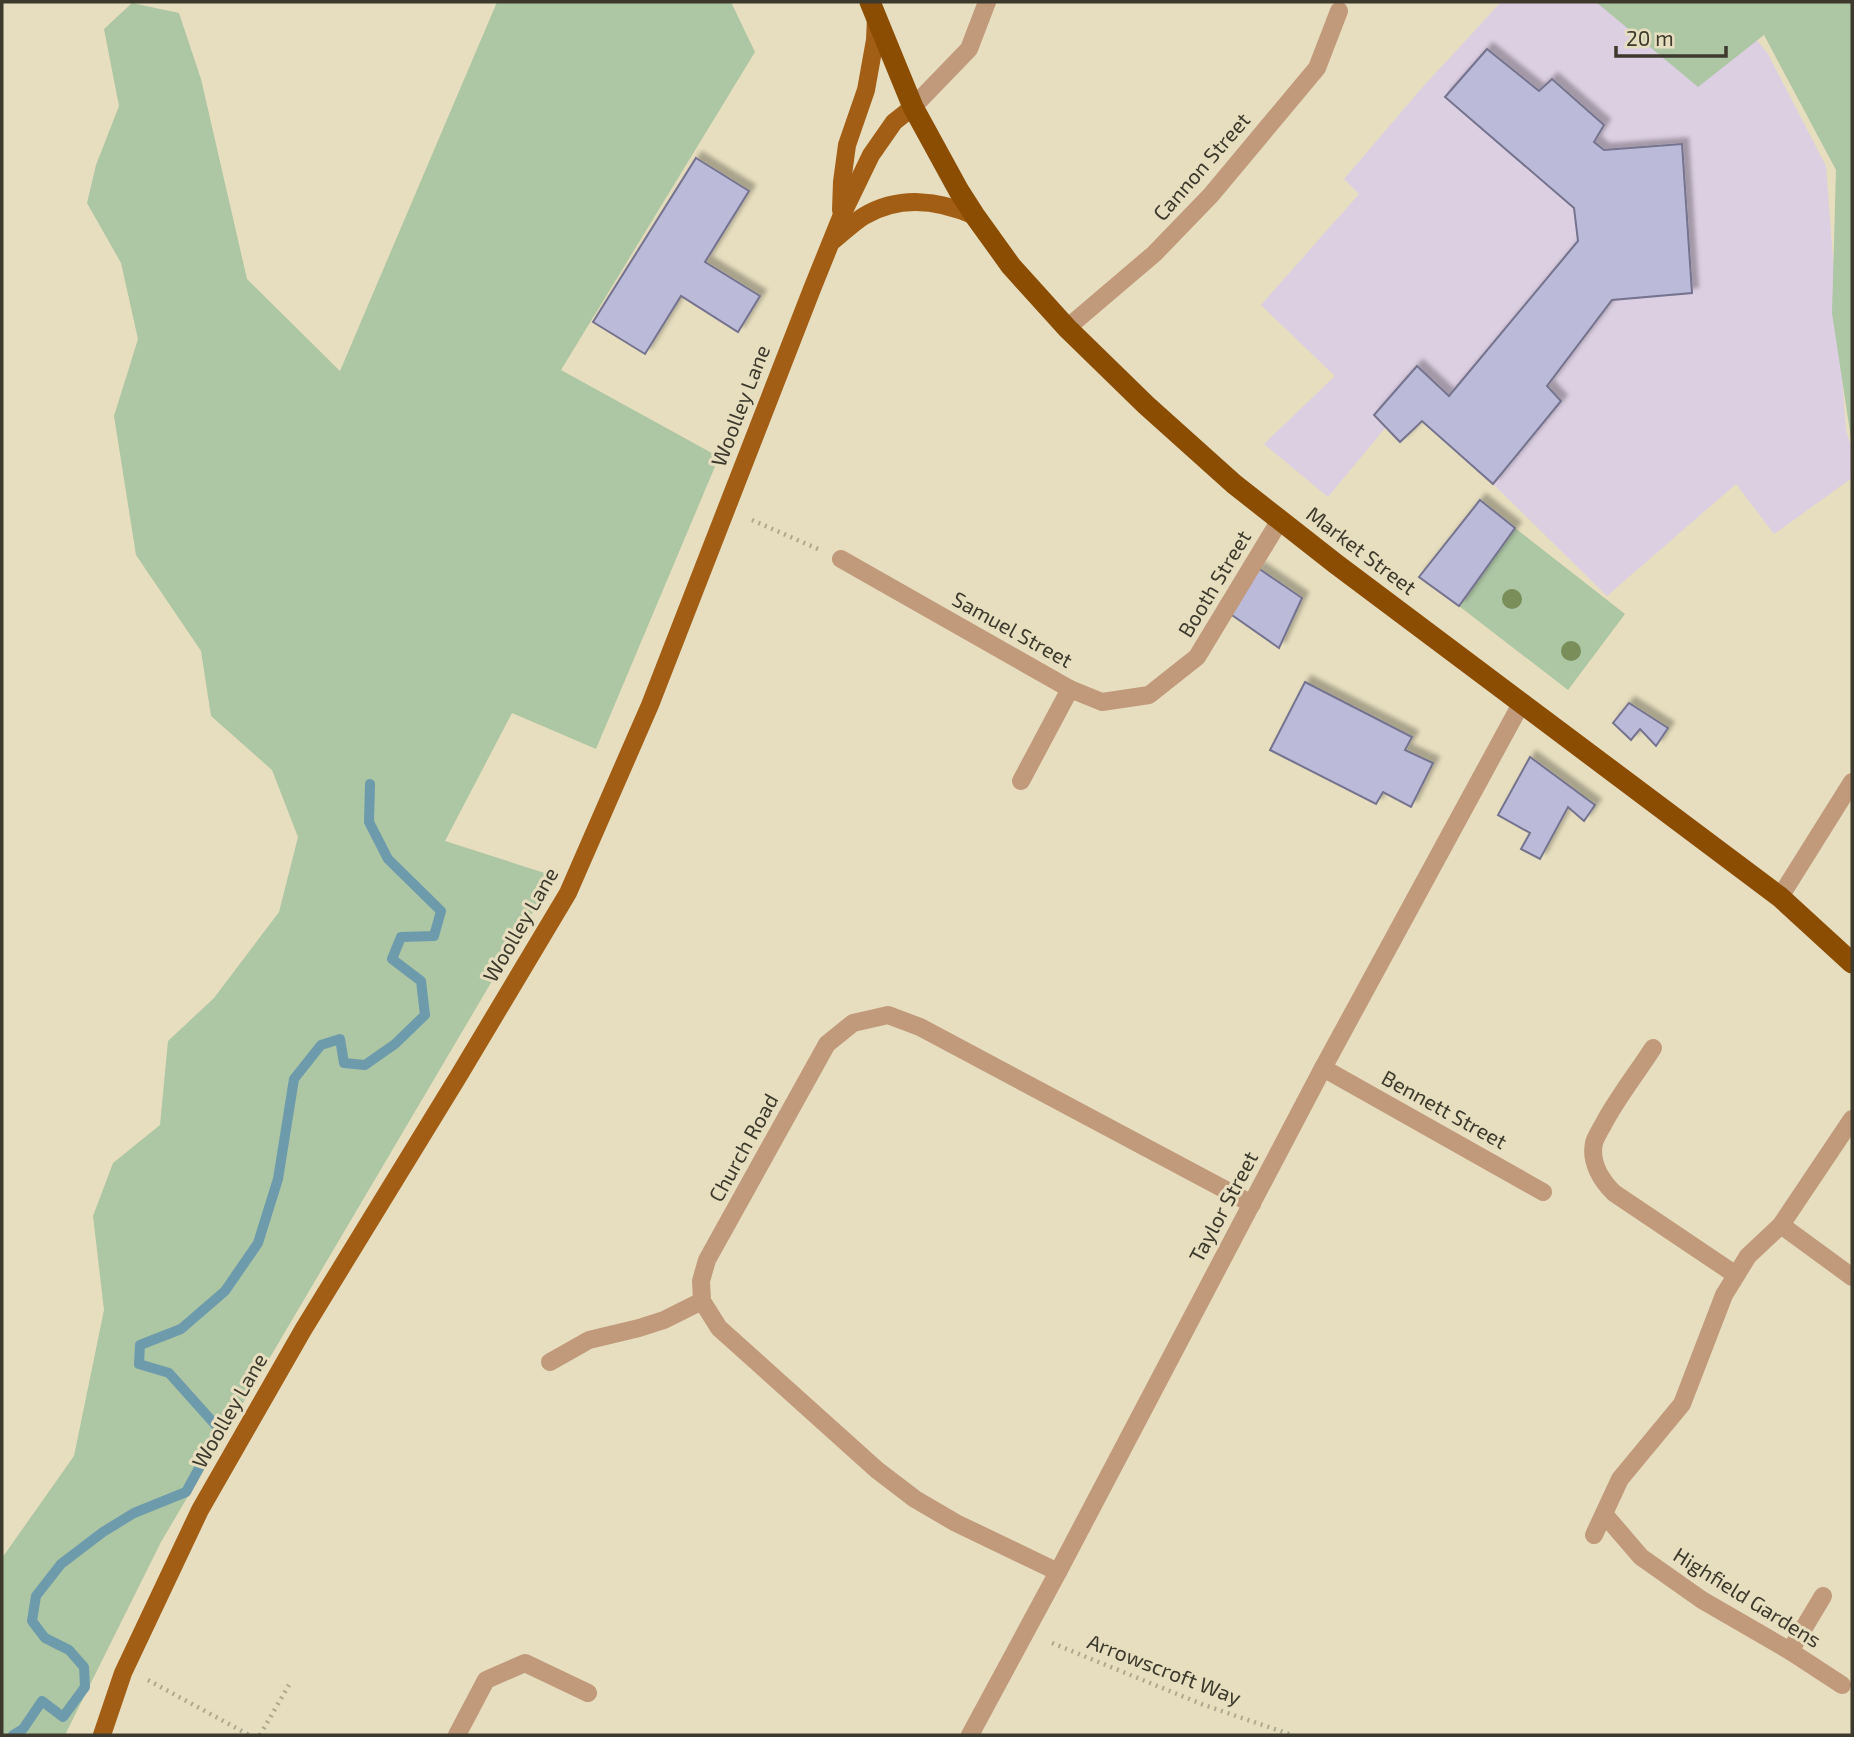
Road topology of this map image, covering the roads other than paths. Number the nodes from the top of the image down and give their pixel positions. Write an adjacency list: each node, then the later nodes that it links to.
1 (987, 2): 4 (street)
2 (873, 10): 4 (highway, Market Street); 6 (main road)
3 (1339, 11): 8 (street, Cannon Street)
4 (913, 107): 5 (highway, Market Street); 6 (main road, Woolley Lane)
5 (975, 216): 7 (main road); 8 (highway, Market Street)
6 (841, 217): 7 (main road, Woolley Lane)
7 (831, 242): 34 (main road, Woolley Lane)
8 (1067, 328): 9 (highway, Market Street)
9 (1280, 520): 11 (street, Booth Street); 12 (highway, Market Street)
10 (841, 559): 11 (street, Samuel Street)
11 (1070, 689): 13 (street, Samuel Street)
12 (1522, 702): 15 (highway, Market Street); 18 (street, Taylor Street)
13 (1021, 781)
14 (1852, 782): 15 (street)
15 (1780, 897): 16 (highway, Market Street)
16 (1852, 964)
17 (1654, 1048): 23 (street)
18 (1322, 1068): 20 (street, Bennett Street); 21 (street, Taylor Street)
19 (1852, 1119): 22 (street)
20 (1543, 1192)
21 (1251, 1204): 25 (street, Church Road); 29 (street, Taylor Street)
22 (1781, 1225): 23 (street); 24 (street)
23 (1736, 1275): 27 (street)
24 (1852, 1277)
25 (702, 1301): 26 (street); 29 (street)
26 (550, 1362)
27 (1604, 1514): 28 (street); 31 (street, Highfield Gardens)
28 (1594, 1535)
29 (1058, 1572): 36 (street, Taylor Street)
30 (1824, 1596): 31 (street)
31 (1790, 1651): 32 (street, Highfield Gardens)
32 (1842, 1685)
33 (588, 1693): 35 (street)
34 (102, 1735)
35 (457, 1735)
36 (970, 1735)

